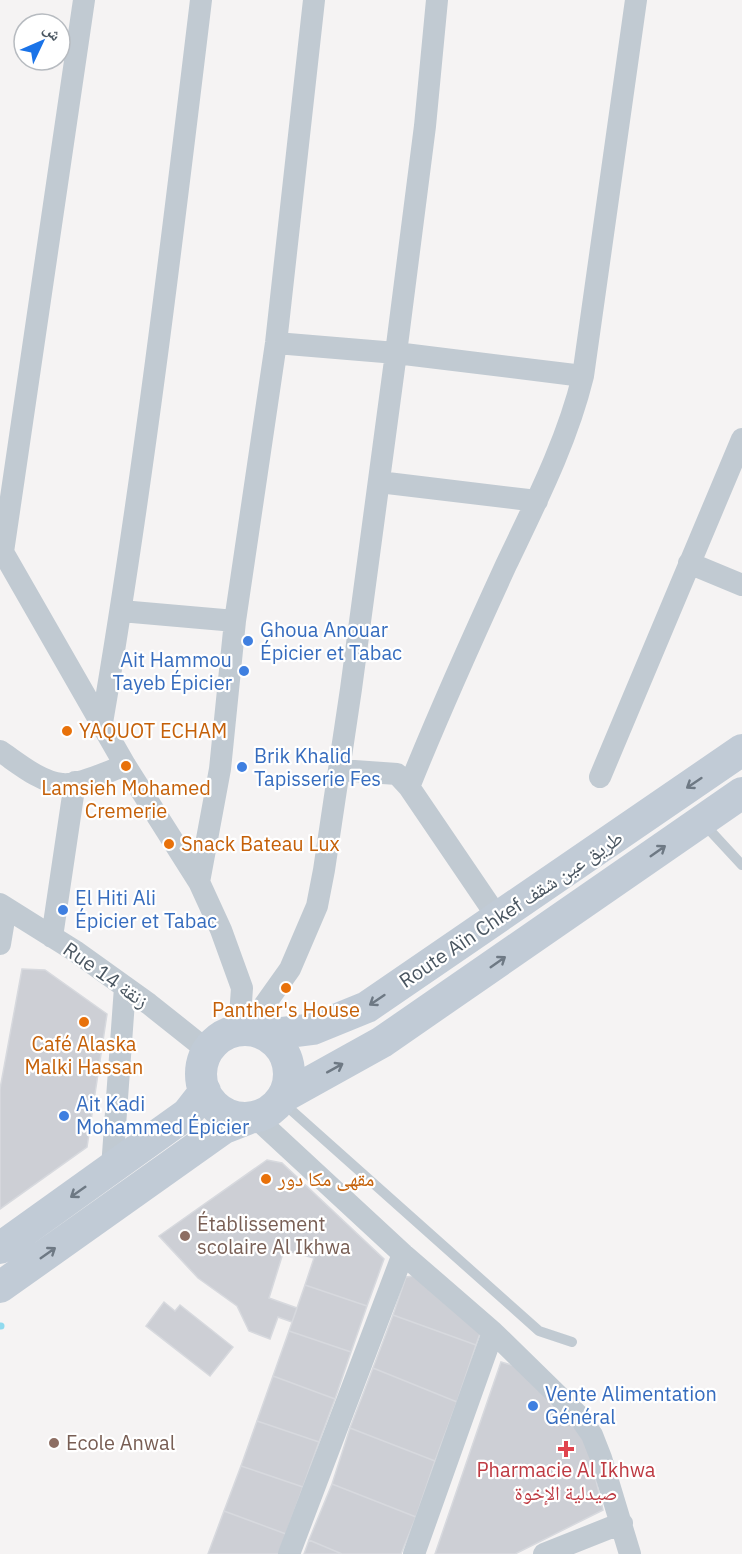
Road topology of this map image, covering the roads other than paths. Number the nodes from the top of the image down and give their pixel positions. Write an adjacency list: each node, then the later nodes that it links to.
1 (84, 0): 12 (street)
2 (201, 0): 17 (street)
3 (314, 0): 6 (street)
4 (437, 0): 7 (street)
5 (636, 0): 8 (street)
6 (276, 343): 7 (street); 18 (street)
7 (396, 353): 8 (street); 10 (street)
8 (583, 376): 11 (street)
9 (742, 439): 13 (street)
10 (379, 482): 11 (street); 23 (street)
11 (537, 501): 26 (street)
12 (1, 550): 16 (street)
13 (689, 563): 15 (street); 24 (street)
14 (0, 579): 16 (street)
15 (742, 585)
16 (25, 593): 19 (street)
17 (121, 611): 18 (street); 19 (street)
18 (235, 621): 30 (street)
19 (102, 723): 22 (street)
20 (742, 750): 32 (main road, Route Aïn Chkef طريق عين شقف, one-way to 32)
21 (0, 751): 25 (street)
22 (125, 765): 25 (street); 30 (street)
23 (340, 770): 26 (street); 36 (street)
24 (600, 777)
25 (75, 782): 33 (street)
26 (410, 786): 32 (street)
27 (742, 793): 28 (main road, Route Aïn Chkef طريق عين شقف)
28 (702, 821): 29 (lane); 39 (main road, Route Aïn Chkef طريق عين شقف, one-way to 28)
29 (742, 865)
30 (199, 882): 36 (street)
31 (3, 906): 33 (street, Rue 14 زنقة); 34 (street)
32 (498, 918): 36 (main road, Route Aïn Chkef طريق عين شقف, one-way to 36)
33 (52, 937): 35 (street, Rue 14 زنقة)
34 (0, 944)
35 (126, 987): 37 (street, Rue 14 زنقة); 40 (street)
36 (251, 1032): 37 (main road); 39 (main road)
37 (208, 1051): 38 (main road)
38 (205, 1091): 39 (main road); 40 (main road)
39 (266, 1108): 42 (street); 43 (main road, Route Aïn Chkef طريق عين شقف, one-way to 39); 45 (lane)
40 (112, 1168): 41 (main road, one-way to 41)
41 (0, 1248)
42 (403, 1254): 44 (street); 47 (street)
43 (0, 1287)
44 (493, 1332): 46 (street); 48 (street)
45 (572, 1342)
46 (622, 1523): 49 (street); 50 (street)
47 (290, 1554)
48 (414, 1554)
49 (544, 1554)
50 (630, 1554)

